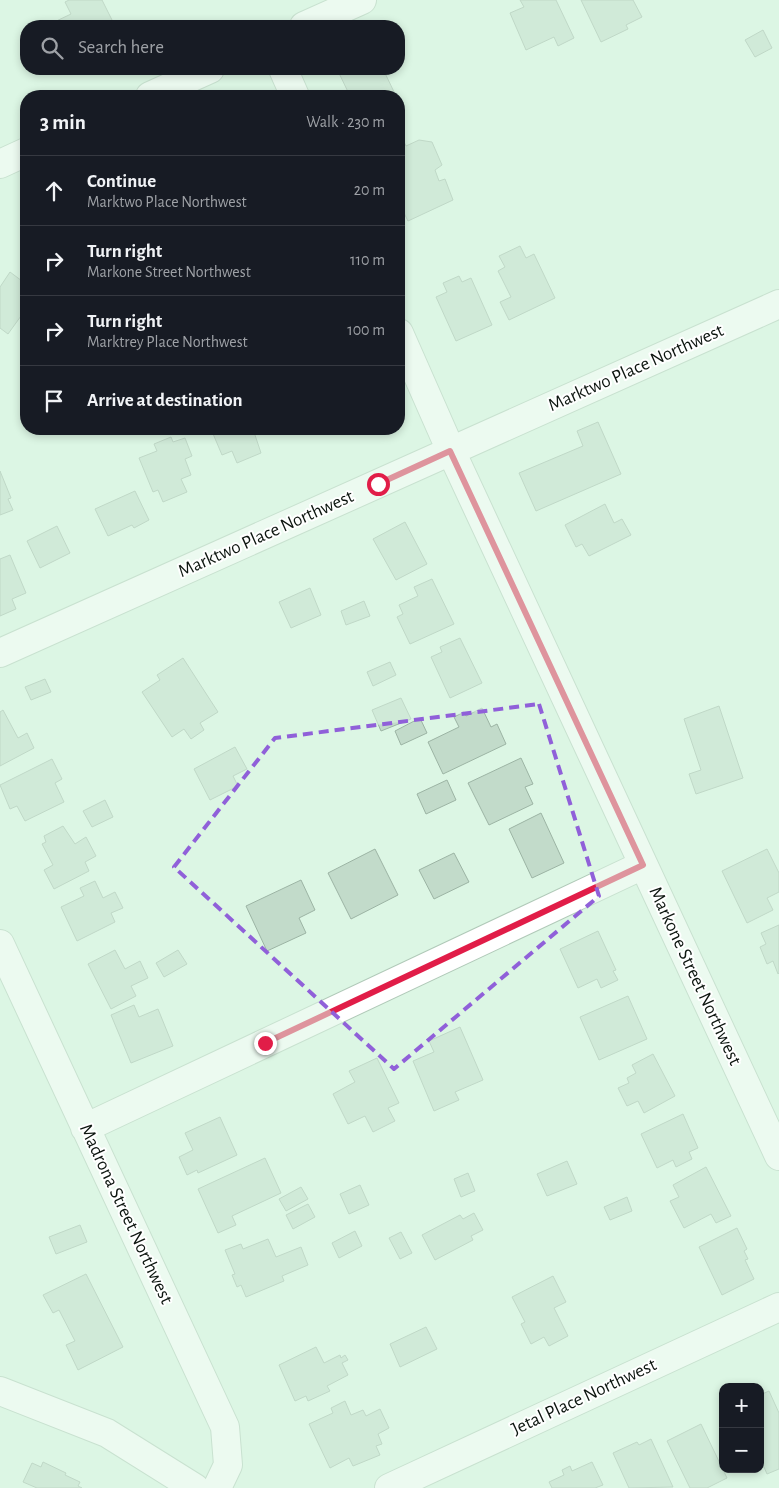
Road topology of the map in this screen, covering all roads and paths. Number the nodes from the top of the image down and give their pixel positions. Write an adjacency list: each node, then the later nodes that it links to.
1 (362, 0): 2 (street)
2 (317, 20)
3 (197, 75): 5 (street)
4 (286, 75): 6 (street)
5 (163, 90)
6 (292, 90)
7 (20, 155): 8 (street)
8 (0, 164)
9 (779, 304): 11 (street, Marktwo Place Northwest)
10 (405, 347): 11 (street, Markone Street Northwest)
11 (450, 451): 12 (street, Marktwo Place Northwest); 13 (street, Markone Street Northwest)
12 (0, 653)
13 (643, 865): 15 (street); 16 (street, Markone Street Northwest)
14 (0, 944): 15 (street, Madrona Street Northwest)
15 (85, 1128): 20 (street, Madrona Street Northwest)
16 (779, 1156)
17 (779, 1307): 21 (street, Jetal Place Northwest)
18 (0, 1391): 19 (street)
19 (195, 1488)
20 (217, 1488)
21 (389, 1488)

